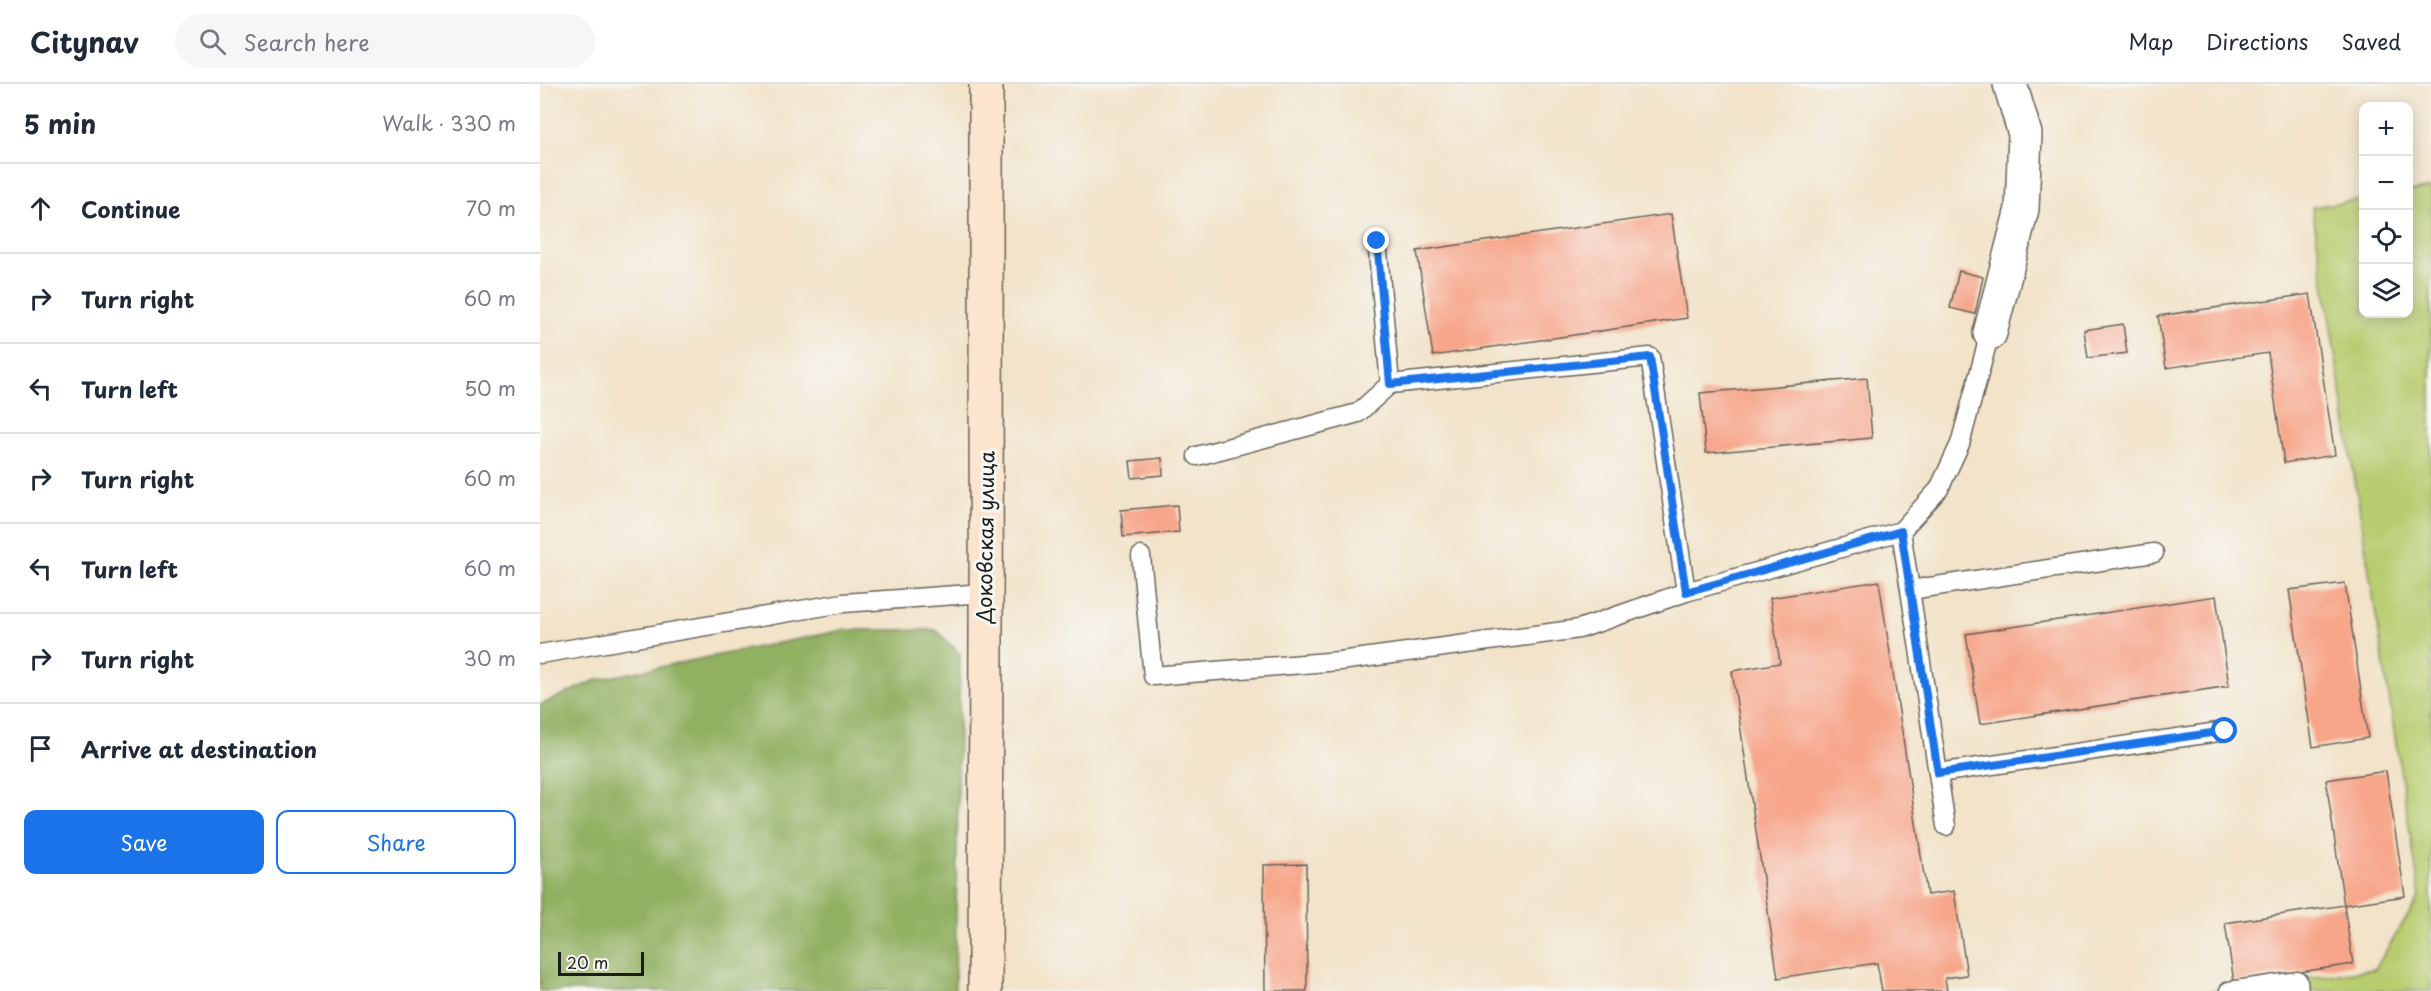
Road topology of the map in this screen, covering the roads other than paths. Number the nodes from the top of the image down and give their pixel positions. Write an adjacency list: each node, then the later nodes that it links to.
1 (986, 84): 11 (street, Доковская улица)
2 (2010, 84): 4 (street)
3 (1377, 241): 5 (lane)
4 (1990, 333): 7 (lane)
5 (1390, 384): 6 (lane); 12 (lane)
6 (1197, 456)
7 (1901, 531): 10 (lane); 12 (lane)
8 (2154, 554): 10 (lane)
9 (1141, 556): 12 (lane)
10 (1910, 590): 15 (lane)
11 (985, 592): 13 (lane); 17 (street, Доковская улица)
12 (1686, 592)
13 (540, 654)
14 (2225, 731): 15 (lane)
15 (1938, 773): 16 (lane)
16 (1946, 826)
17 (985, 991)
18 (2229, 991): 19 (lane)
19 (2299, 991)

